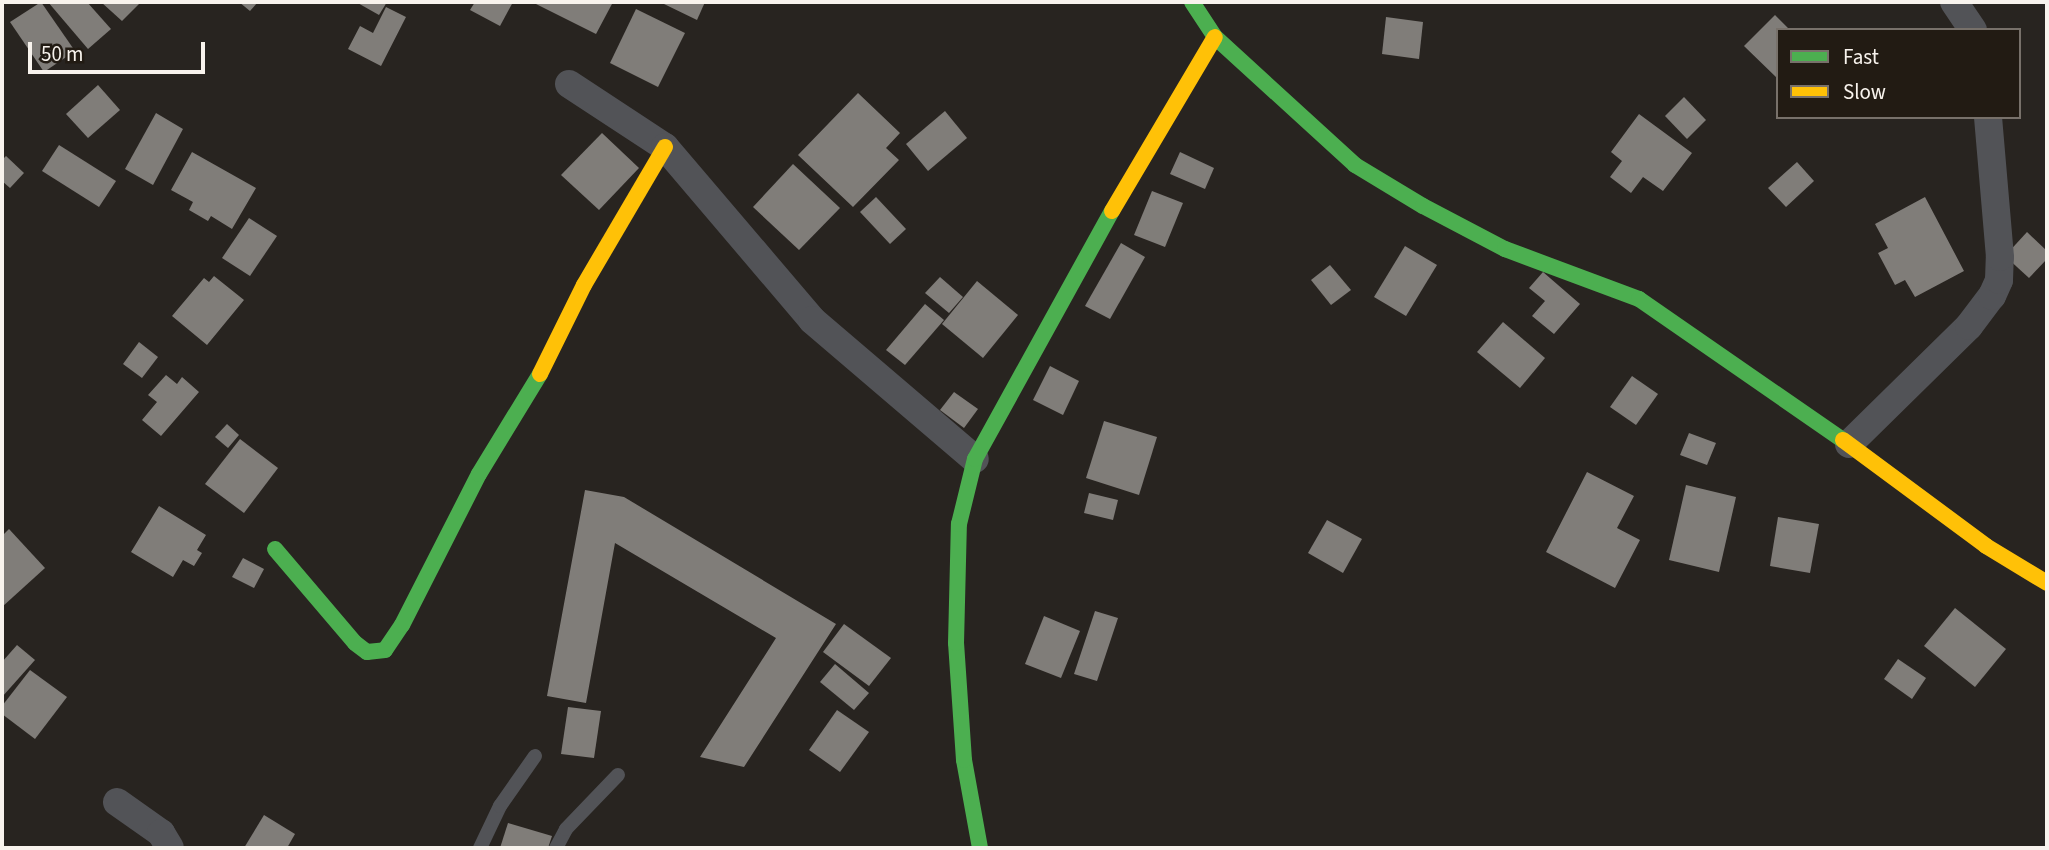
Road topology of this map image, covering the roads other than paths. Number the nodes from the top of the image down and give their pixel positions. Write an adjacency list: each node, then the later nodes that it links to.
1 (1192, 2): 4 (street)
2 (1954, 2): 3 (street)
3 (1972, 28)
4 (1215, 37): 8 (street); 9 (street)
5 (569, 84): 7 (street)
6 (1988, 119): 8 (street)
7 (666, 147): 9 (street); 10 (street)
8 (1849, 444): 11 (street)
9 (975, 459): 18 (street)
10 (275, 549)
11 (2047, 583)
12 (535, 756): 16 (lane)
13 (618, 775): 17 (lane)
14 (117, 802): 15 (street)
15 (170, 848)
16 (480, 848)
17 (556, 848)
18 (980, 848)

